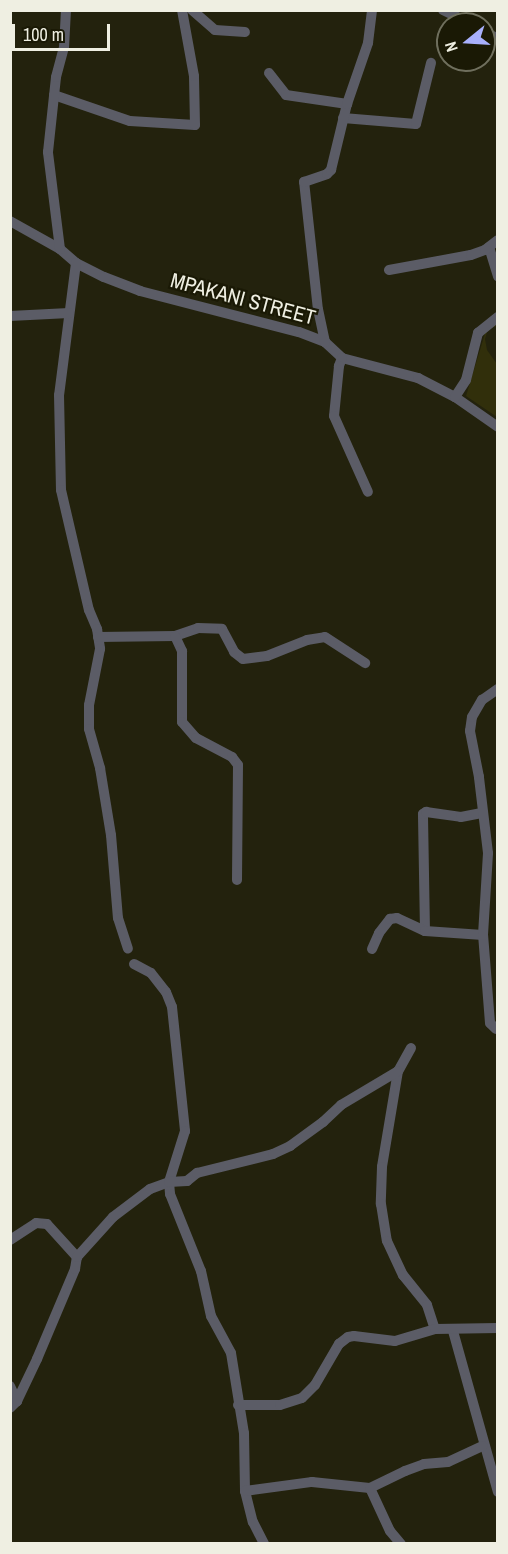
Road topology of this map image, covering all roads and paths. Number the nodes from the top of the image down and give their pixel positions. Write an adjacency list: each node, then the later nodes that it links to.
1 (66, 10): 8 (street)
2 (183, 10): 8 (street)
3 (192, 10): 5 (street)
4 (372, 10): 9 (street)
5 (245, 32)
6 (431, 63): 10 (street)
7 (269, 73): 9 (street)
8 (54, 95): 13 (street)
9 (347, 104): 10 (street)
10 (343, 118): 21 (street)
11 (10, 222): 13 (street, MPAKANI STREET)
12 (493, 243): 15 (street); 16 (street)
13 (60, 249): 14 (street, MPAKANI STREET)
14 (76, 263): 17 (street); 21 (street, MPAKANI STREET)
15 (390, 270)
16 (498, 277)
17 (69, 313): 19 (street); 27 (street)
18 (498, 315): 20 (street); 23 (street)
19 (10, 316)
20 (474, 334)
21 (325, 342): 22 (street, MPAKANI STREET)
22 (342, 358): 23 (street, MPAKANI STREET); 25 (street)
23 (455, 397): 24 (street, MPAKANI STREET)
24 (498, 427)
25 (368, 492)
26 (175, 636): 27 (street); 28 (street); 32 (street)
27 (98, 637): 35 (street)
28 (364, 663)
29 (498, 689): 30 (street)
30 (482, 813): 31 (street); 33 (street)
31 (493, 854): 34 (street)
32 (237, 880)
33 (425, 931): 34 (street); 36 (street)
34 (483, 935): 38 (street)
35 (128, 948)
36 (372, 949)
37 (134, 964): 41 (street)
38 (496, 1029)
39 (411, 1048): 40 (street)
40 (398, 1071): 41 (street); 45 (street)
41 (169, 1182): 43 (street); 49 (street)
42 (10, 1240): 43 (street)
43 (77, 1257): 48 (street)
44 (498, 1328): 46 (street)
45 (435, 1329): 46 (street); 49 (street)
46 (453, 1331): 50 (street)
47 (10, 1386): 48 (street)
48 (14, 1405)
49 (238, 1405): 52 (street)
50 (483, 1446): 51 (street); 53 (street)
51 (370, 1488): 52 (street); 55 (street)
52 (245, 1491): 54 (street)
53 (498, 1492)
54 (264, 1544)
55 (401, 1544)

